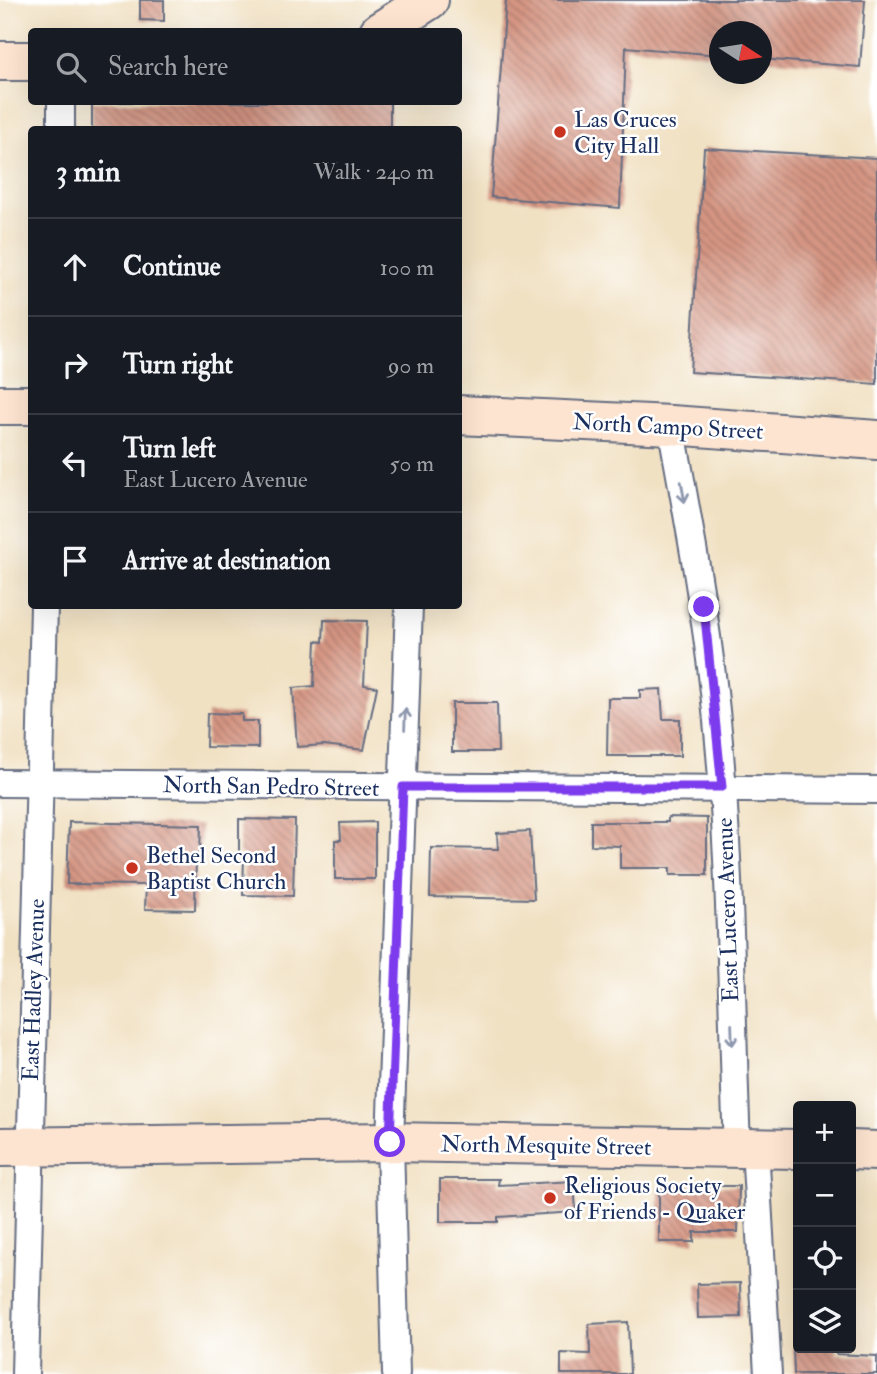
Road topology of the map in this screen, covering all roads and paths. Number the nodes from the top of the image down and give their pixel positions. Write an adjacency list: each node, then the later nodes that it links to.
1 (429, 0): 3 (street)
2 (450, 0): 4 (street)
3 (385, 28)
4 (426, 28)
5 (0, 61): 6 (street)
6 (28, 61)
7 (61, 105): 8 (street)
8 (61, 126)
9 (0, 405): 10 (street)
10 (28, 405)
11 (462, 415): 12 (street, North Campo Street)
12 (671, 425): 13 (street, North Campo Street); 19 (street, East Lucero Avenue, one-way to 19)
13 (877, 440)
14 (44, 609): 17 (street, East Hadley Avenue)
15 (409, 609): 18 (street, one-way to 15)
16 (0, 783): 17 (street, North San Pedro Street)
17 (39, 783): 18 (street, North San Pedro Street); 22 (street, East Hadley Avenue)
18 (403, 787): 19 (street, North San Pedro Street); 21 (street)
19 (722, 787): 20 (street, North San Pedro Street); 23 (street, East Lucero Avenue, one-way to 23)
20 (877, 790)
21 (390, 1142): 22 (street, North Mesquite Street); 23 (street, North Mesquite Street); 28 (street)
22 (15, 1147): 27 (street, East Hadley Avenue)
23 (746, 1147): 24 (street, North Mesquite Street); 29 (street, East Lucero Avenue)
24 (793, 1149)
25 (856, 1150): 26 (street)
26 (877, 1151)
27 (25, 1374)
28 (396, 1374)
29 (768, 1374)

